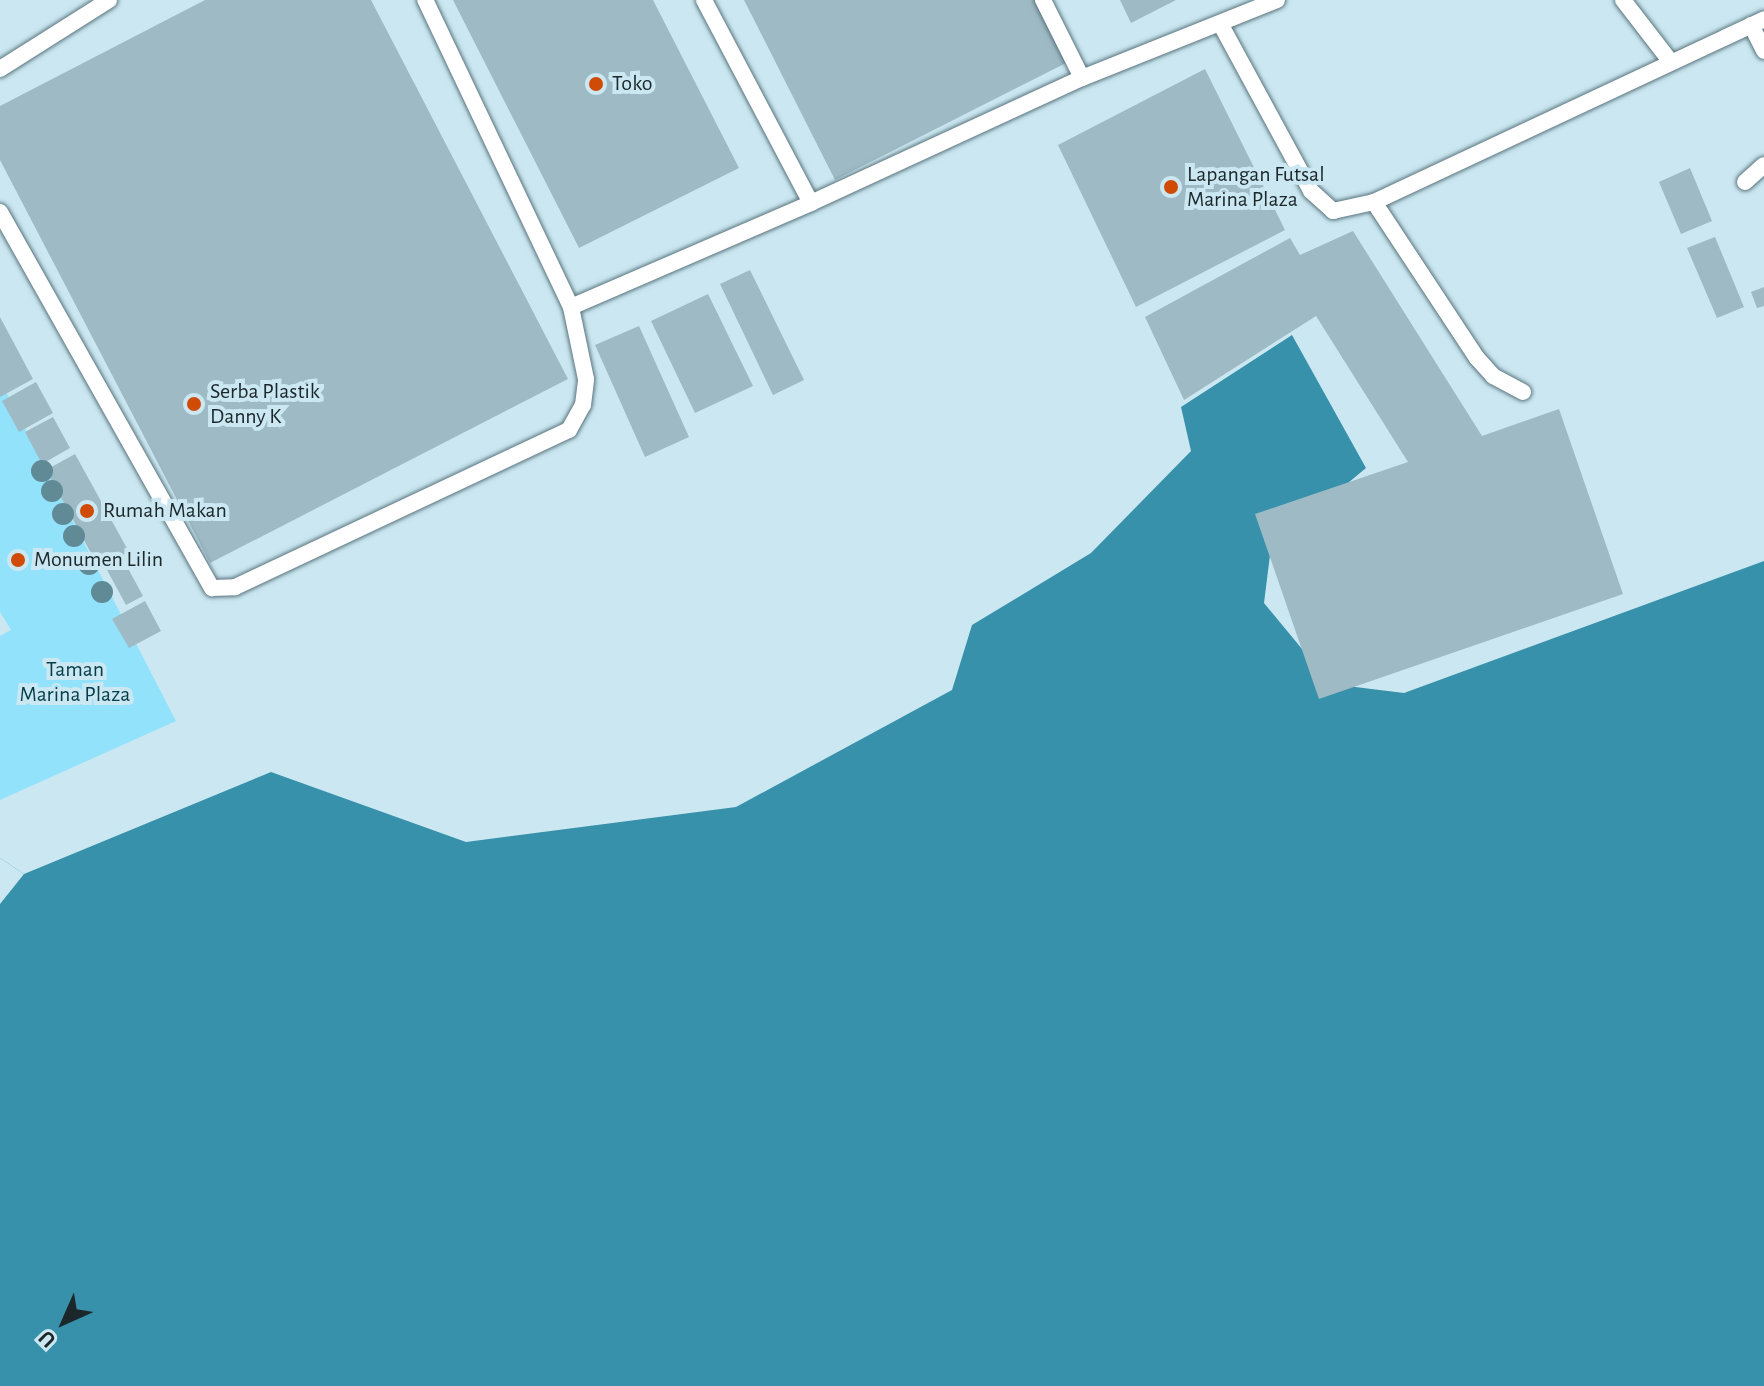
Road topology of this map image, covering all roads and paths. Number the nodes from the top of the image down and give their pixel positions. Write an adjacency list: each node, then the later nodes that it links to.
1 (109, 0): 11 (lane)
2 (425, 0): 18 (lane)
3 (704, 0): 16 (lane)
4 (1043, 0): 12 (lane)
5 (1277, 0): 8 (lane)
6 (1623, 0): 10 (lane)
7 (1758, 22): 9 (lane); 10 (lane)
8 (1221, 25): 12 (lane); 15 (lane)
9 (1764, 51)
10 (1671, 62): 15 (lane)
11 (0, 69)
12 (1082, 78): 16 (lane)
13 (1764, 165): 14 (lane)
14 (1745, 182)
15 (1374, 202): 19 (lane)
16 (811, 203): 18 (lane)
17 (0, 212): 18 (lane)
18 (571, 307)
19 (1523, 392)

